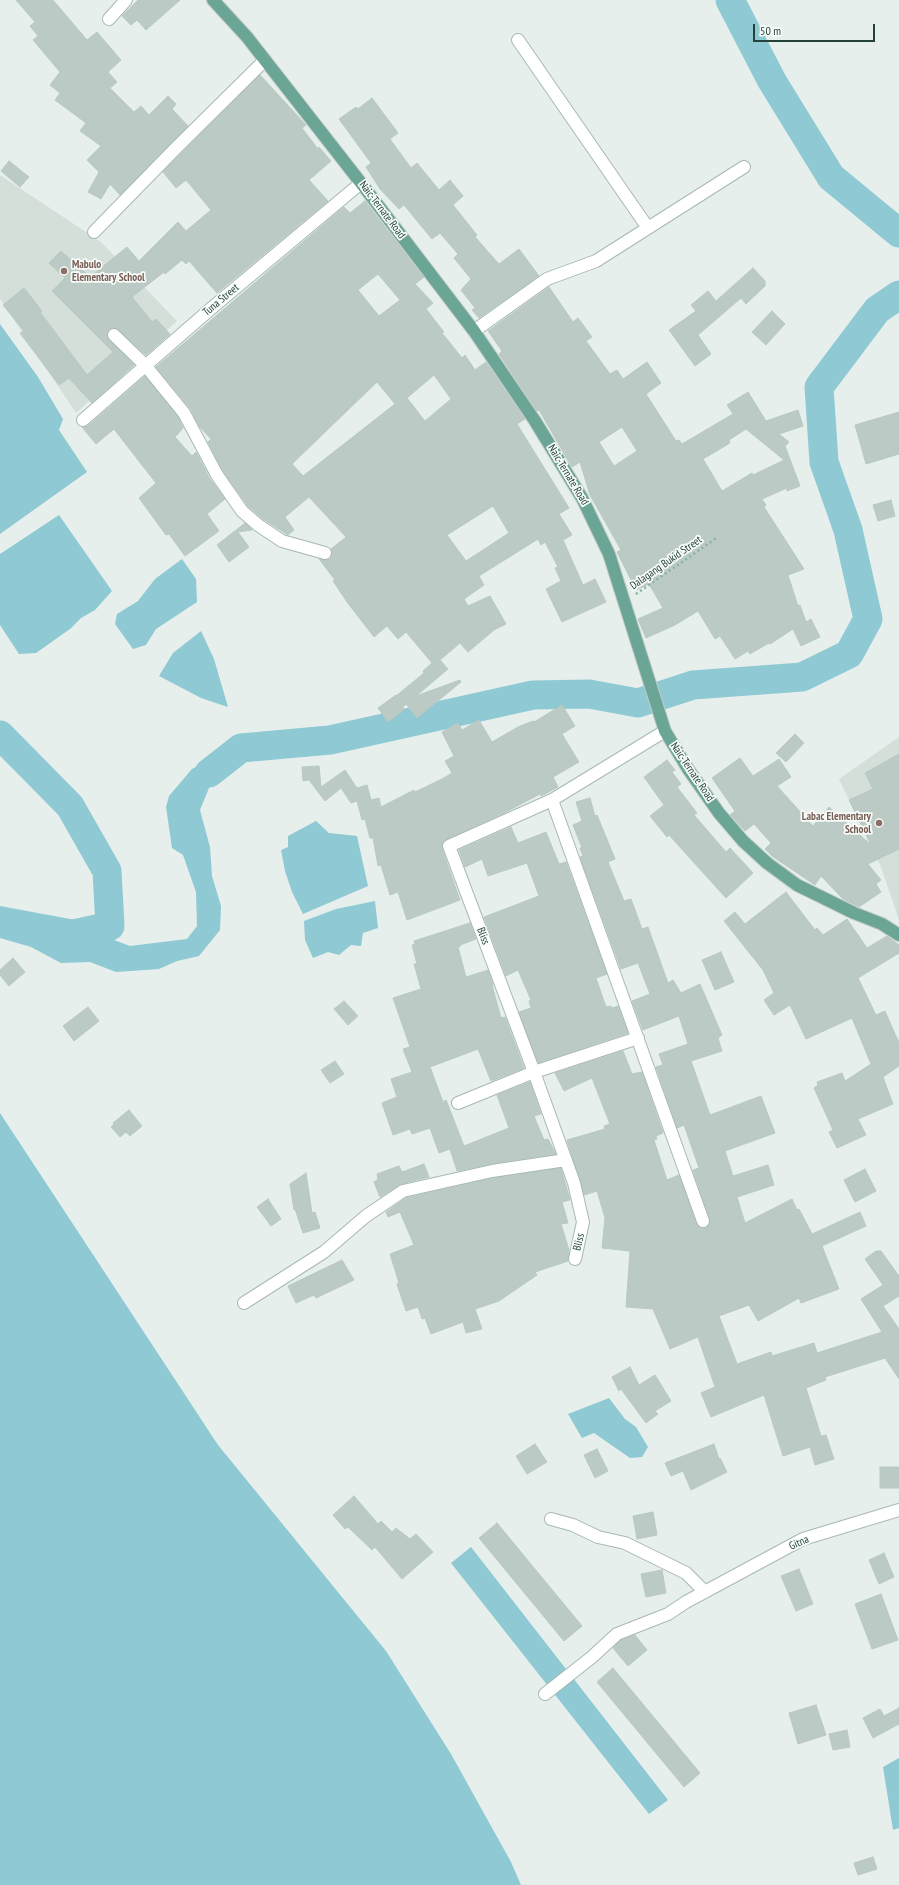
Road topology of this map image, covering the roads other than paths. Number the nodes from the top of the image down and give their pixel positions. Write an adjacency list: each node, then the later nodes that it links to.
1 (126, 0): 3 (street)
2 (213, 0): 5 (main road, Naic-Ternate Road)
3 (109, 19)
4 (518, 40): 8 (street)
5 (265, 60): 7 (main road, Naic-Ternate Road); 9 (street)
6 (744, 167): 8 (street)
7 (361, 183): 10 (main road, Naic-Ternate Road); 12 (street, Tuna Street)
8 (648, 228): 10 (street)
9 (94, 232)
10 (474, 331): 15 (main road, Naic-Ternate Road)
11 (114, 335): 12 (street)
12 (145, 365): 13 (street, Tuna Street); 14 (street)
13 (83, 420)
14 (325, 553)
15 (665, 731): 16 (street, Bliss); 17 (main road, Naic-Ternate Road)
16 (552, 800): 18 (street); 19 (street, Bliss)
17 (899, 935)
18 (638, 1038): 19 (street); 22 (street)
19 (534, 1072): 20 (street); 21 (street, Bliss)
20 (458, 1103)
21 (566, 1160): 23 (street, Bliss); 24 (street)
22 (703, 1221)
23 (575, 1259)
24 (244, 1303)
25 (899, 1510): 27 (street, Gitna)
26 (551, 1519): 27 (street)
27 (706, 1592): 28 (street, Gitna)
28 (545, 1694)

